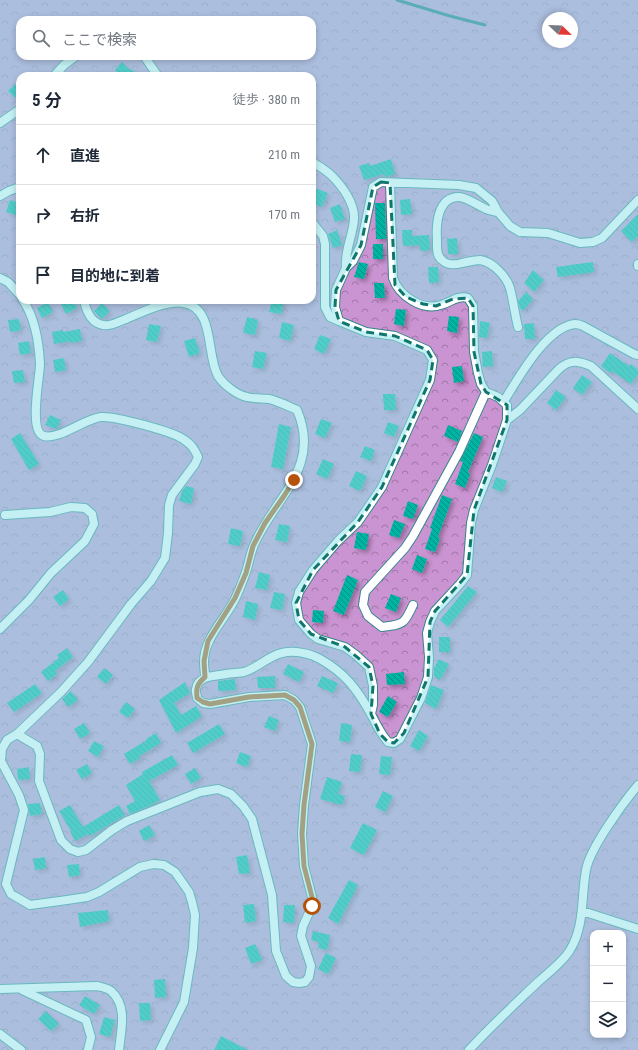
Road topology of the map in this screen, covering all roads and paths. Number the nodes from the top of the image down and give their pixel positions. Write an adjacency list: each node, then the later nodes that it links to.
1 (71, 60): 3 (street)
2 (147, 60): 4 (street)
3 (58, 72)
4 (155, 72)
5 (16, 112): 6 (street)
6 (0, 123)
7 (316, 165): 14 (street)
8 (390, 183): 12 (street); 14 (street); 24 (street)
9 (16, 188): 10 (street)
10 (0, 196)
11 (638, 200): 12 (street)
12 (498, 212): 22 (street)
13 (316, 227): 21 (street)
14 (346, 268): 21 (street)
15 (0, 278): 16 (street)
16 (16, 291)
17 (26, 304): 33 (street)
18 (85, 304): 19 (street)
19 (168, 304)
20 (187, 304): 31 (street)
21 (340, 322): 32 (street)
22 (518, 327)
23 (638, 355): 25 (street)
24 (486, 392): 25 (street); 29 (street)
25 (504, 402): 27 (street)
26 (638, 409): 27 (street)
27 (507, 420): 32 (street)
28 (5, 515): 30 (street)
29 (413, 605)
30 (0, 629)
31 (205, 677): 32 (street); 33 (street)
32 (371, 714)
33 (17, 734): 43 (street)
34 (638, 785): 35 (street)
35 (582, 911): 36 (street); 44 (street)
36 (638, 929)
37 (0, 990): 38 (street)
38 (22, 990): 41 (street); 42 (street)
39 (0, 1034): 40 (street)
40 (20, 1050)
41 (88, 1050)
42 (119, 1050)
43 (160, 1050)
44 (469, 1050)

